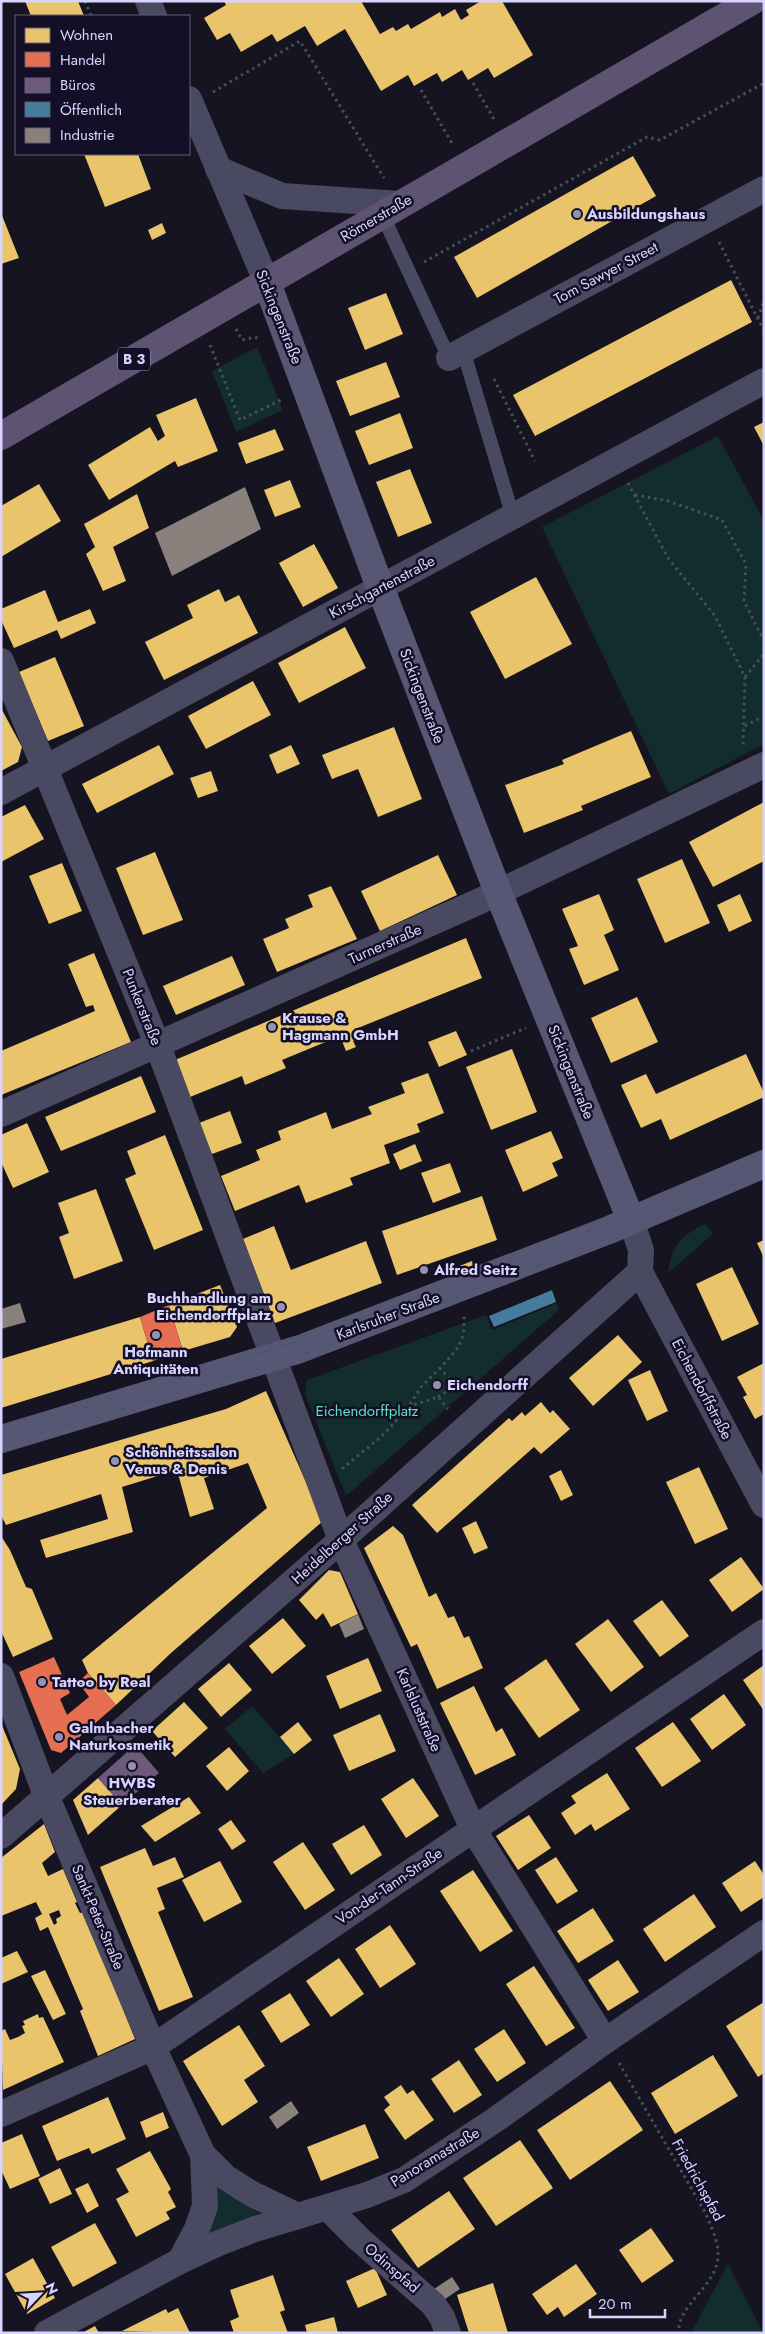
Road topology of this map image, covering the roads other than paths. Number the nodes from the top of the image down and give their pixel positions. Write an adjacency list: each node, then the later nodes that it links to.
1 (148, 1): 3 (street)
2 (752, 1): 7 (main road, Römerstraße)
3 (154, 15)
4 (190, 102): 5 (street, Sickingenstraße)
5 (218, 169): 7 (street); 8 (street, Sickingenstraße)
6 (764, 190): 9 (street, Tom Sawyer Street)
7 (391, 209): 8 (main road, Römerstraße); 9 (lane)
8 (267, 283): 11 (main road, Römerstraße / B 3); 13 (main road, Sickingenstraße)
9 (463, 350): 12 (lane)
10 (764, 381): 12 (street, Kirschgartenstraße)
11 (1, 436)
12 (513, 517): 13 (street, Kirschgartenstraße)
13 (380, 588): 15 (street, Kirschgartenstraße); 18 (main road, Sickingenstraße)
14 (1, 661): 15 (street, Punkerstraße)
15 (44, 769): 17 (street, Kirschgartenstraße); 19 (street, Punkerstraße)
16 (757, 769): 18 (street, Turnerstraße)
17 (1, 792)
18 (498, 892): 19 (street, Turnerstraße); 22 (main road, Sickingenstraße)
19 (158, 1046): 20 (street, Turnerstraße); 24 (street, Punkerstraße)
20 (1, 1114)
21 (764, 1164): 22 (main road, Karlsruher Straße)
22 (631, 1220): 23 (street); 24 (main road, Karlsruher Straße)
23 (640, 1272): 26 (street, Eichendorffstraße); 27 (street, Heidelberger Straße)
24 (273, 1358): 25 (main road, Karlsruher Straße); 27 (street, Karlsluststraße)
25 (1, 1439)
26 (764, 1505)
27 (341, 1540): 30 (street, Heidelberger Straße); 31 (street, Karlsluststraße)
28 (764, 1632): 31 (street, Von-der-Tann-Straße)
29 (1, 1676): 30 (street, Sankt-Peter-Straße)
30 (46, 1795): 32 (street, Heidelberger Straße); 35 (street, Sankt-Peter-Straße)
31 (473, 1829): 34 (street, Karlsluststraße); 35 (street, Von-der-Tann-Straße)
32 (1, 1836)
33 (764, 1934): 34 (street, Panoramastraße)
34 (605, 2041): 38 (street, Panoramastraße)
35 (153, 2047): 36 (street, Von-der-Tann-Straße); 37 (street, Sankt-Peter-Straße)
36 (1, 2114)
37 (203, 2155): 39 (street, Sankt-Peter-Straße); 40 (street, Sankt-Peter-Straße)
38 (328, 2208): 39 (street, Panoramastraße); 42 (street, Odinspfad)
39 (298, 2216): 40 (street, Panoramastraße)
40 (180, 2260): 41 (street, Panoramastraße)
41 (47, 2333)
42 (448, 2333)

